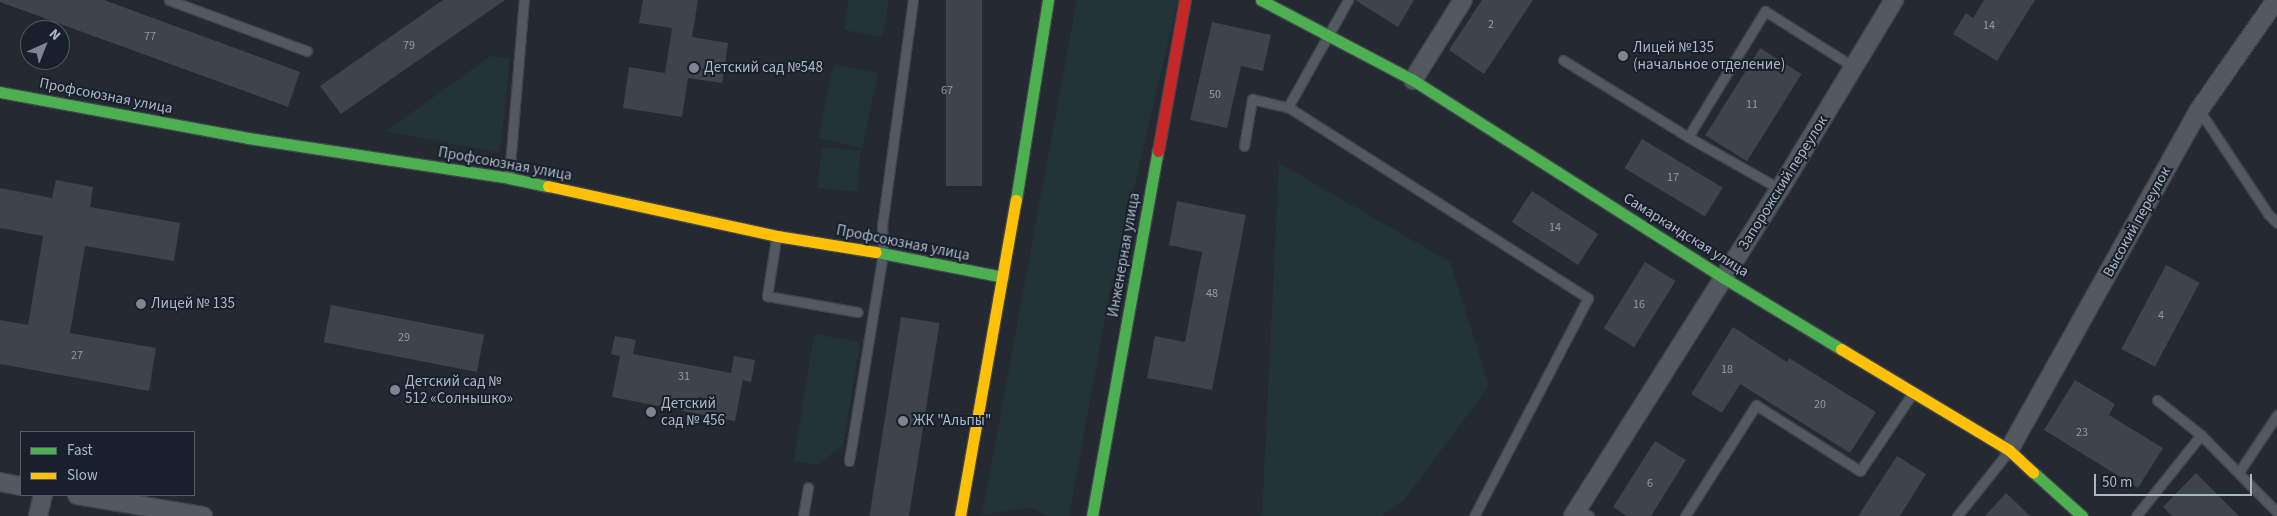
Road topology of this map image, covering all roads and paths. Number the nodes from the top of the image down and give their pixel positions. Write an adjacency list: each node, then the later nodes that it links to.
1 (169, 0): 12 (lane)
2 (524, 0): 21 (lane)
3 (914, 0): 25 (lane)
4 (1048, 0): 26 (street)
5 (1185, 0): 47 (street, Инженерная улица)
6 (1260, 0): 11 (street, Самаркандская улица)
7 (1348, 0): 11 (lane)
8 (1463, 0): 15 (street)
9 (1894, 0): 14 (street, Запорожский переулок)
10 (2276, 0): 18 (street, Высокий переулок)
11 (1327, 34): 15 (street, Самаркандская улица); 17 (lane)
12 (306, 51)
13 (1563, 60): 19 (lane)
14 (1854, 67): 19 (lane); 22 (street, Запорожский переулок)
15 (1413, 80): 27 (street, Самаркандская улица)
16 (0, 92): 21 (street, Профсоюзная улица)
17 (1288, 107): 20 (lane); 48 (lane)
18 (2199, 110): 23 (lane); 33 (street, Высокий переулок)
19 (1688, 137): 22 (lane)
20 (1244, 146)
21 (509, 178): 24 (street, Профсоюзная улица)
22 (1780, 189): 27 (street, Запорожский переулок)
23 (2277, 223)
24 (777, 236): 25 (street, Профсоюзная улица); 28 (lane)
25 (883, 253): 26 (street, Профсоюзная улица); 34 (lane)
26 (1003, 277): 46 (street)
27 (1724, 278): 29 (street, Самаркандская улица); 42 (street, Запорожский переулок)
28 (858, 312)
29 (1914, 391): 33 (street, Самаркандская улица); 49 (lane)
30 (2157, 400): 32 (lane)
31 (2277, 415): 35 (lane)
32 (2201, 435): 35 (lane); 52 (lane)
33 (2009, 450): 50 (lane); 51 (street, Самаркандская улица)
34 (849, 461)
35 (2239, 472): 41 (lane)
36 (0, 482): 37 (street)
37 (20, 486)
38 (808, 487): 45 (lane)
39 (43, 496): 43 (street)
40 (83, 496): 44 (street)
41 (2277, 512)
42 (1580, 514)
43 (38, 516)
44 (203, 516)
45 (803, 516)
46 (960, 516)
47 (1092, 516)
48 (1474, 516)
49 (1685, 516)
50 (1957, 516)
51 (2082, 516)
52 (2136, 516)

